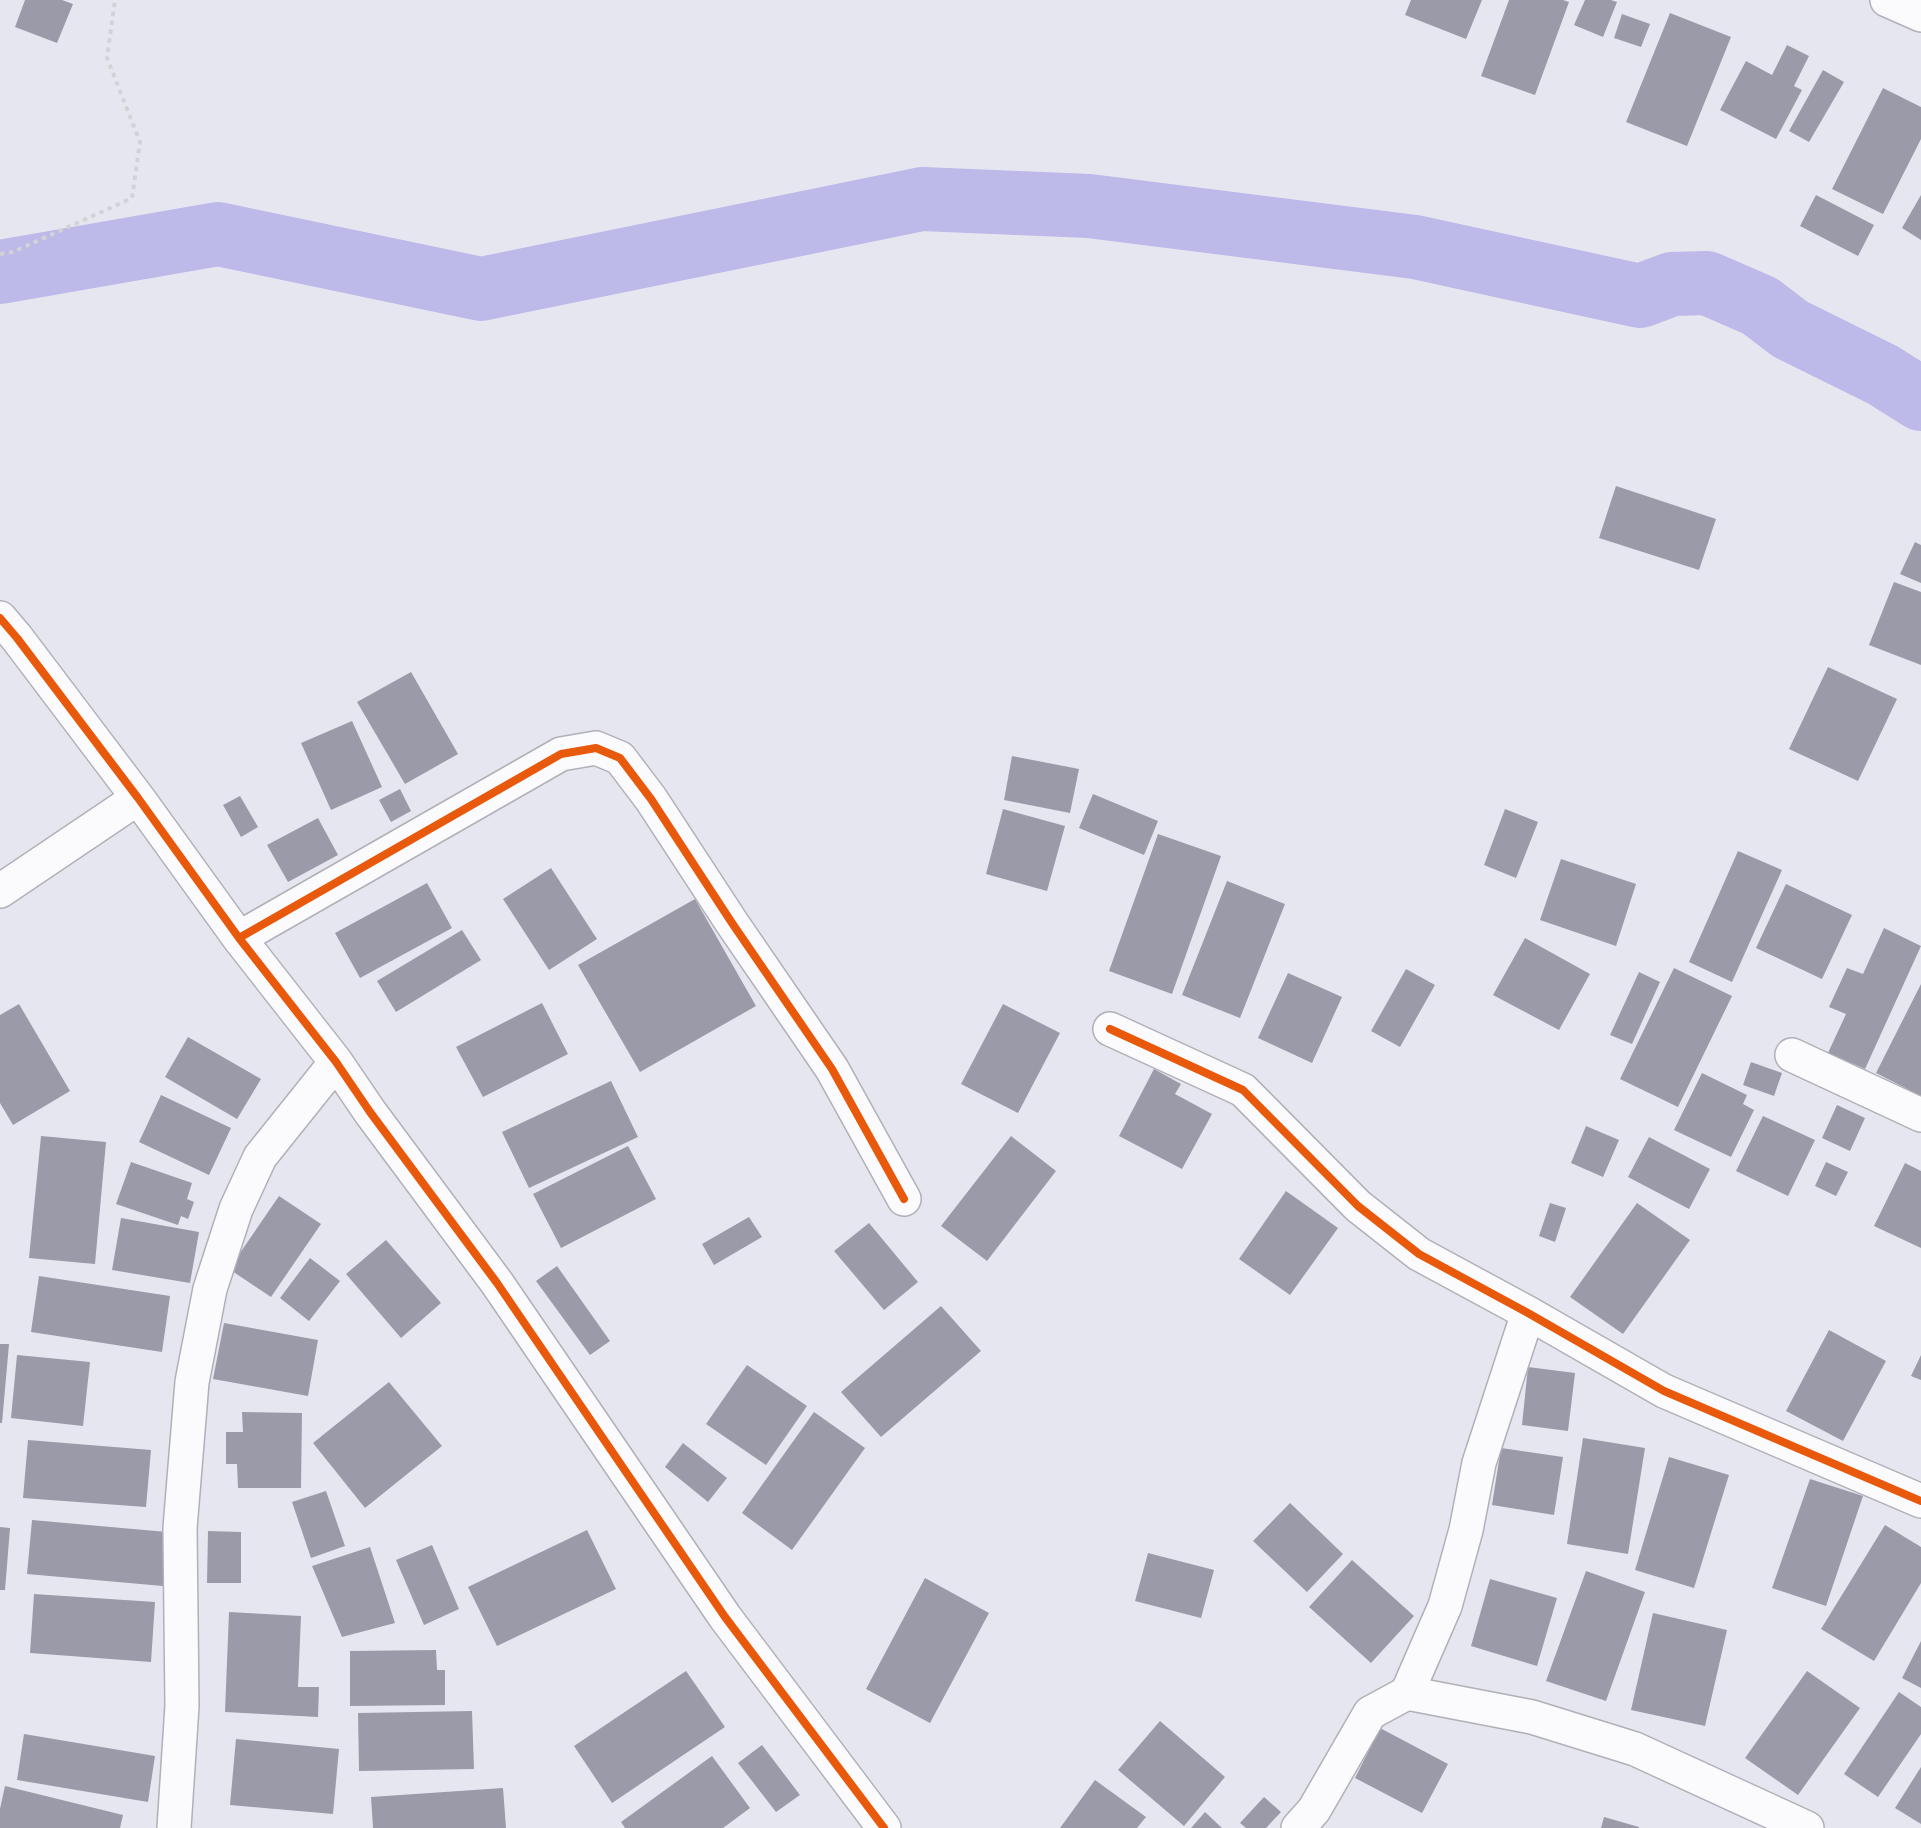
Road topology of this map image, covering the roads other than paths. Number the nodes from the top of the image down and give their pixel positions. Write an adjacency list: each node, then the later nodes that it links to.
1 (1887, 0): 2 (street)
2 (1920, 11)
3 (0, 618): 4 (street)
4 (138, 798): 5 (street); 6 (street)
5 (0, 891)
6 (239, 938): 9 (street); 11 (street)
7 (1110, 1029): 12 (street)
8 (1792, 1055): 10 (street)
9 (336, 1062): 15 (street); 16 (street)
10 (1921, 1115)
11 (904, 1199)
12 (1528, 1313): 13 (street); 14 (street)
13 (1921, 1501)
14 (1407, 1693): 17 (street); 18 (street)
15 (174, 1828)
16 (884, 1828)
17 (1298, 1828)
18 (1807, 1828)

